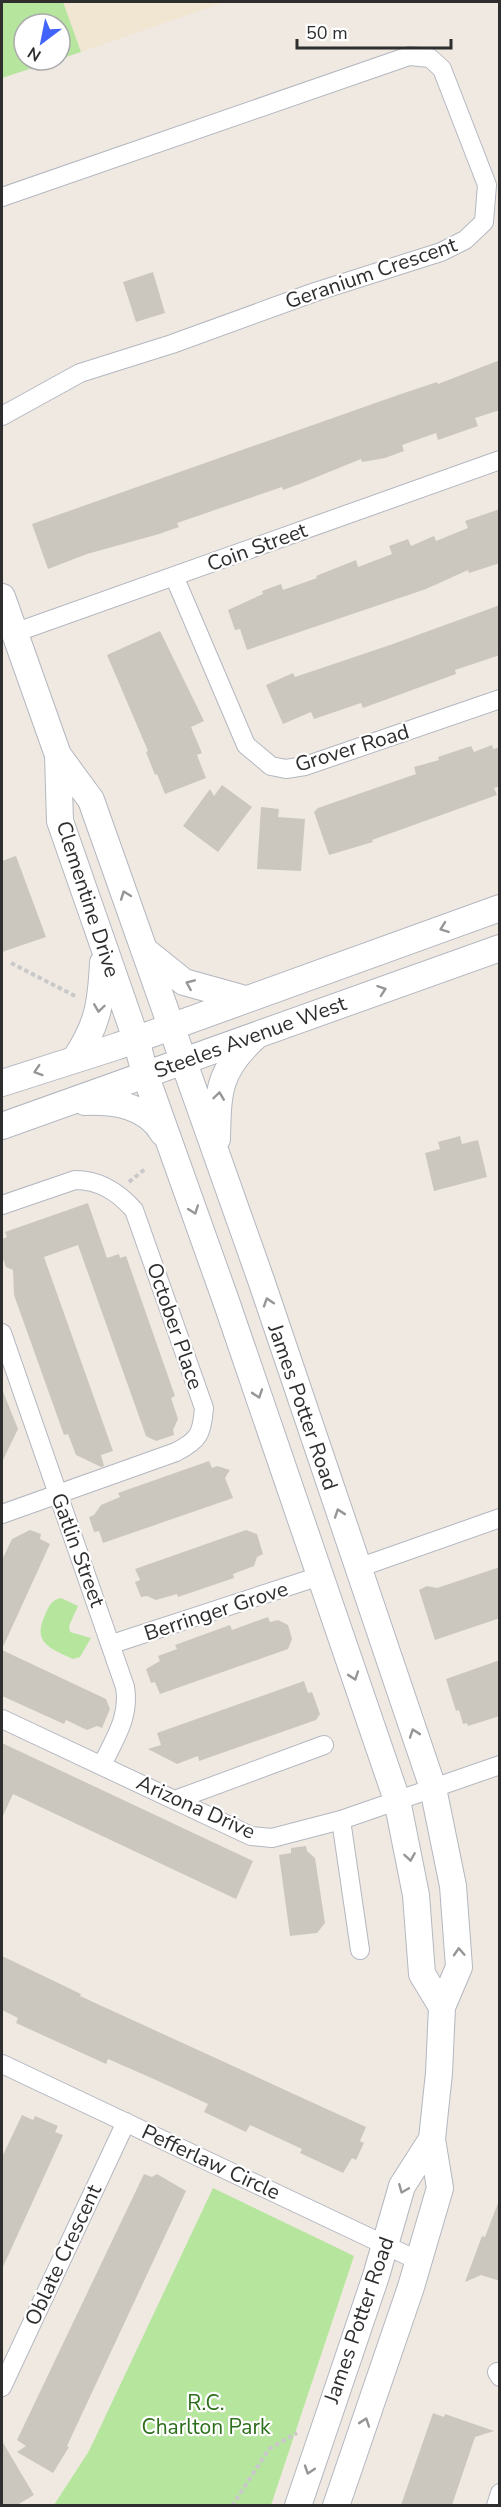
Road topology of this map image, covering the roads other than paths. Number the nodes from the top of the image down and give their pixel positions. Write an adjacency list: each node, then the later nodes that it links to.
1 (2, 196): 2 (street, Geranium Crescent)
2 (2, 416)
3 (500, 460): 4 (street, Coin Street)
4 (174, 576): 6 (street, Coin Street); 7 (street, Grover Road)
5 (2, 597): 6 (main road, Clementine Drive)
6 (14, 633): 8 (main road, Clementine Drive)
7 (500, 699)
8 (58, 755): 11 (main road, Clementine Drive); 12 (main road, Clementine Drive, one-way to 8)
9 (500, 908): 13 (main road, Steeles Avenue West, one-way to 13)
10 (500, 948): 15 (main road, Steeles Avenue West, one-way to 10)
11 (104, 950): 16 (main road, Clementine Drive); 17 (main road, one-way to 17)
12 (144, 950): 13 (main road, one-way to 12); 14 (main road, Clementine Drive)
13 (245, 999): 14 (main road, Steeles Avenue West)
14 (170, 1026): 16 (main road, Steeles Avenue West); 18 (main road, James Potter Road)
15 (267, 1030): 18 (main road, Steeles Avenue West); 23 (main road, one-way to 15)
16 (136, 1039): 17 (main road, Steeles Avenue West); 19 (main road, James Potter Road)
17 (75, 1059): 20 (main road, Steeles Avenue West, one-way to 20)
18 (183, 1062): 19 (main road, Steeles Avenue West); 23 (main road, James Potter Road)
19 (145, 1074): 21 (main road, Steeles Avenue West); 24 (main road, James Potter Road)
20 (2, 1083)
21 (55, 1107): 22 (main road, Steeles Avenue West); 24 (main road)
22 (2, 1126)
23 (217, 1154): 31 (main road, James Potter Road, one-way to 23)
24 (174, 1155): 32 (main road, James Potter Road, one-way to 32)
25 (2, 1205): 28 (street, October Place)
26 (2, 1333): 27 (street, Gatlin Street)
27 (9, 1378): 28 (street, Gatlin Street)
28 (57, 1492): 29 (street); 33 (street, Gatlin Street)
29 (2, 1514)
30 (500, 1518): 31 (street)
31 (358, 1568): 38 (main road, James Potter Road, one-way to 31)
32 (320, 1576): 33 (street, Berringer Grove); 40 (main road, James Potter Road, one-way to 40)
33 (112, 1644): 36 (street, Gatlin Street)
34 (2, 1719): 36 (street, Arizona Drive)
35 (324, 1745): 39 (street)
36 (102, 1765): 39 (street, Arizona Drive)
37 (500, 1765): 38 (street)
38 (433, 1788): 40 (street); 43 (main road, James Potter Road, one-way to 38)
39 (175, 1800): 41 (street, Arizona Drive)
40 (397, 1800): 41 (street, Arizona Drive); 43 (main road, James Potter Road, one-way to 43)
41 (341, 1820): 42 (street)
42 (360, 1950)
43 (442, 2007): 46 (main road, James Potter Road)
44 (2, 2064): 45 (street, Pefferlaw Circle)
45 (126, 2122): 47 (street, Pefferlaw Circle); 49 (street, Oblate Crescent)
46 (432, 2139): 47 (main road, James Potter Road, one-way to 47); 48 (main road, James Potter Road)
47 (385, 2245): 48 (street, Pefferlaw Circle); 51 (main road, James Potter Road, one-way to 51)
48 (419, 2261): 52 (main road, James Potter Road, one-way to 48)
49 (2, 2387)
50 (500, 2493): 53 (street)
51 (297, 2505)
52 (336, 2505)
53 (495, 2505)

